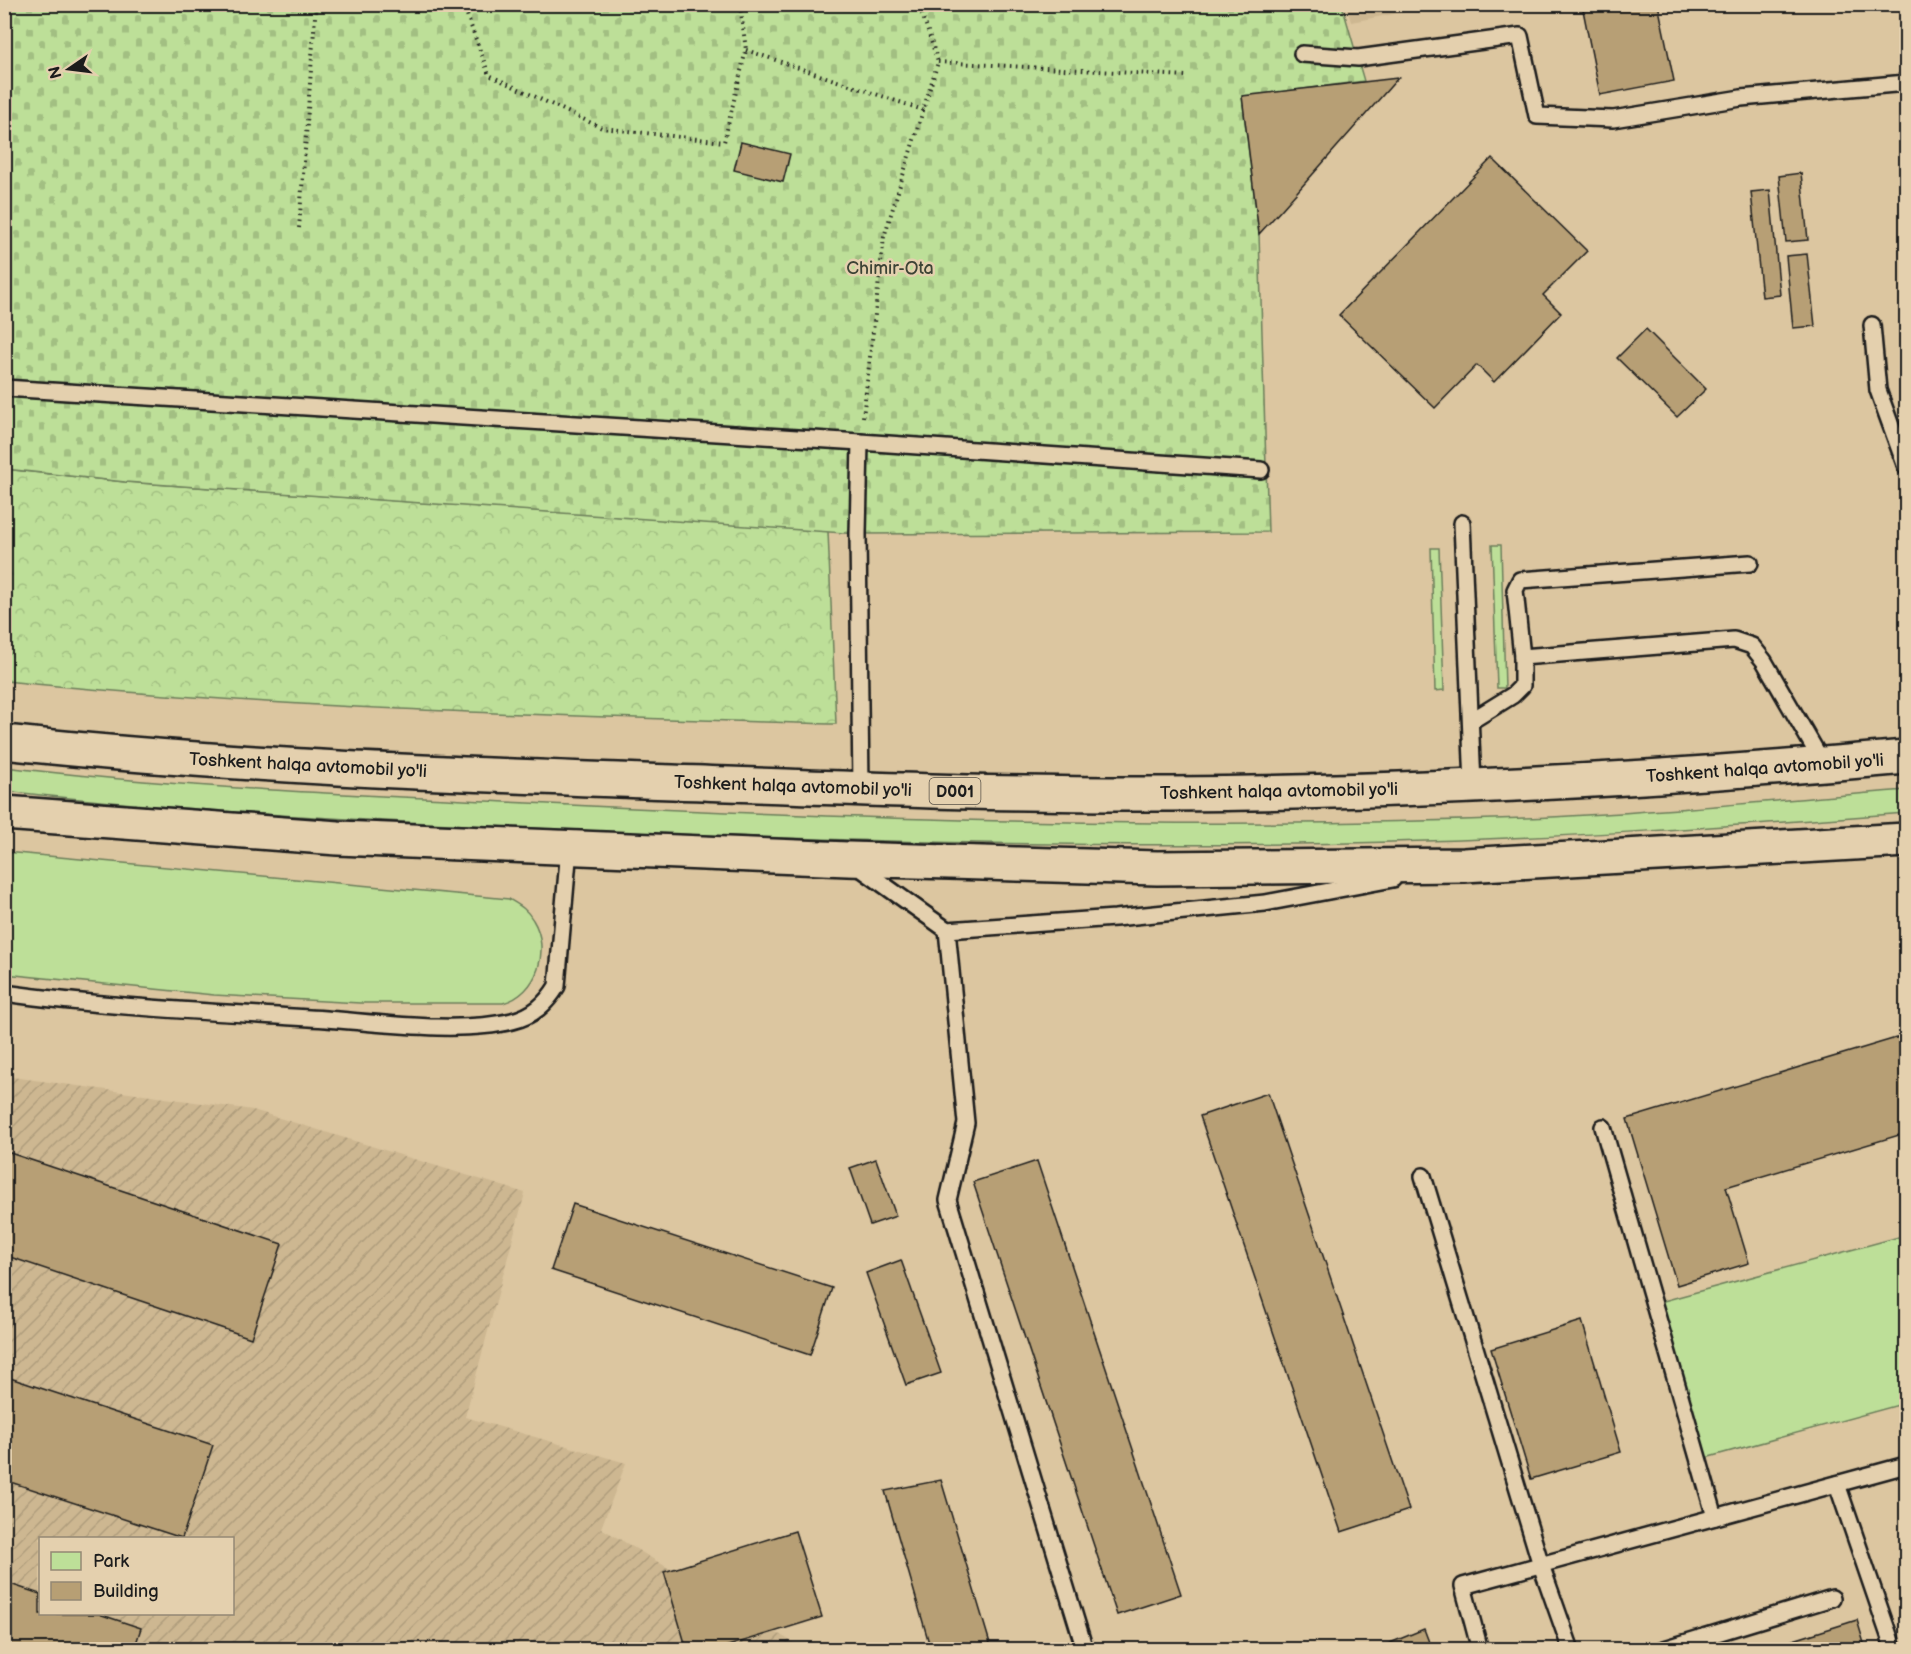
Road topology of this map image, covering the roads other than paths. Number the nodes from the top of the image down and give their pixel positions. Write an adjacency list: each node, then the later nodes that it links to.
1 (1302, 54): 2 (lane)
2 (1906, 83)
3 (1872, 325): 6 (lane)
4 (4, 388): 5 (lane)
5 (860, 441): 7 (lane); 16 (lane)
6 (1906, 467)
7 (1261, 470)
8 (1462, 523): 11 (lane)
9 (1750, 563): 10 (lane)
10 (1522, 657): 11 (lane); 14 (lane)
11 (1471, 721): 15 (lane)
12 (4, 742): 16 (highway, Toshkent halqa avtomobil yo'li / D001)
13 (1906, 757): 14 (highway, Toshkent halqa avtomobil yo'li / D001)
14 (1824, 765): 15 (highway, Toshkent halqa avtomobil yo'li / D001)
15 (1473, 785): 16 (highway, Toshkent halqa avtomobil yo'li / D001)
16 (861, 788)
17 (4, 813): 19 (highway)
18 (1906, 840): 21 (highway)
19 (569, 848): 20 (highway); 23 (lane)
20 (848, 859): 21 (highway); 22 (lane)
21 (1464, 866): 22 (lane)
22 (947, 930): 31 (lane)
23 (4, 993)
24 (1603, 1127): 28 (lane)
25 (1423, 1176): 29 (lane)
26 (1906, 1465): 27 (lane)
27 (1837, 1484): 28 (lane); 35 (lane)
28 (1715, 1517): 29 (lane)
29 (1540, 1565): 32 (lane); 33 (lane)
30 (1832, 1598): 34 (lane)
31 (1085, 1650)
32 (1480, 1650)
33 (1571, 1650)
34 (1661, 1650)
35 (1894, 1650)

